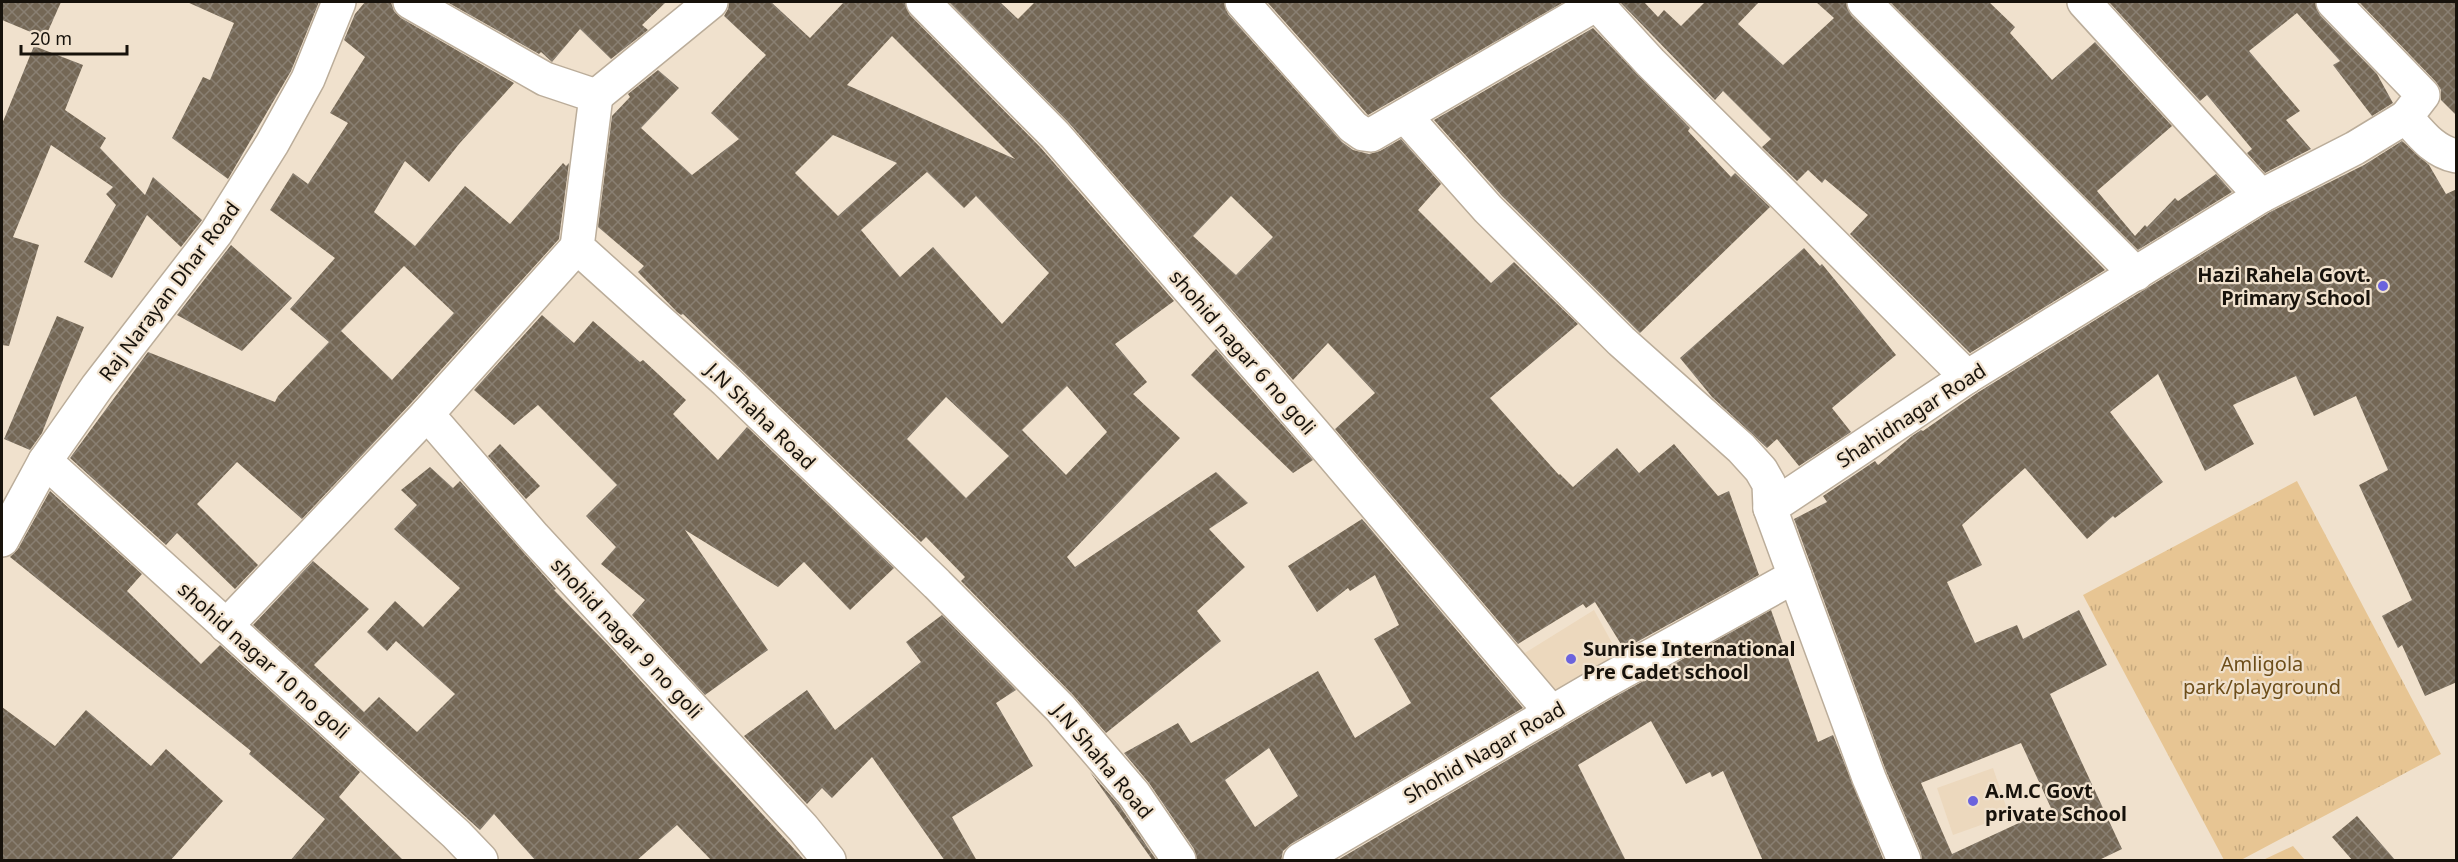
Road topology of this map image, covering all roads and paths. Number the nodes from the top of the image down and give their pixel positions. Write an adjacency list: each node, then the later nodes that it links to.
1 (339, 2): 19 (street, Raj Narayan Dhar Road)
2 (410, 2): 10 (street)
3 (711, 2): 10 (street)
4 (923, 2): 24 (street, shohid nagar 6 no goli)
5 (1242, 2): 11 (street)
6 (1597, 2): 11 (street); 17 (street)
7 (1864, 2): 16 (street)
8 (2084, 2): 14 (street)
9 (2332, 2): 12 (street)
10 (596, 96): 15 (street)
11 (1405, 116): 20 (street)
12 (2393, 125): 13 (street); 14 (street, Shahidnagar Road)
13 (2457, 156)
14 (2261, 196): 16 (street, Shahidnagar Road)
15 (577, 247): 18 (street); 27 (street, J.N Shaha Road)
16 (2136, 274): 17 (street, Shahidnagar Road)
17 (1967, 377): 20 (street, Shahidnagar Road)
18 (427, 414): 23 (street); 26 (street, shohid nagar 9 no goli)
19 (45, 461): 21 (street, Raj Narayan Dhar Road); 23 (street, shohid nagar 10 no goli)
20 (1770, 508): 22 (street)
21 (2, 540)
22 (1795, 576): 24 (street, Shohid Nagar Road); 29 (street)
23 (226, 626): 25 (street, shohid nagar 10 no goli)
24 (1552, 713): 28 (street, Shohid Nagar Road)
25 (481, 861)
26 (829, 861)
27 (1179, 861)
28 (1300, 861)
29 (1904, 861)

